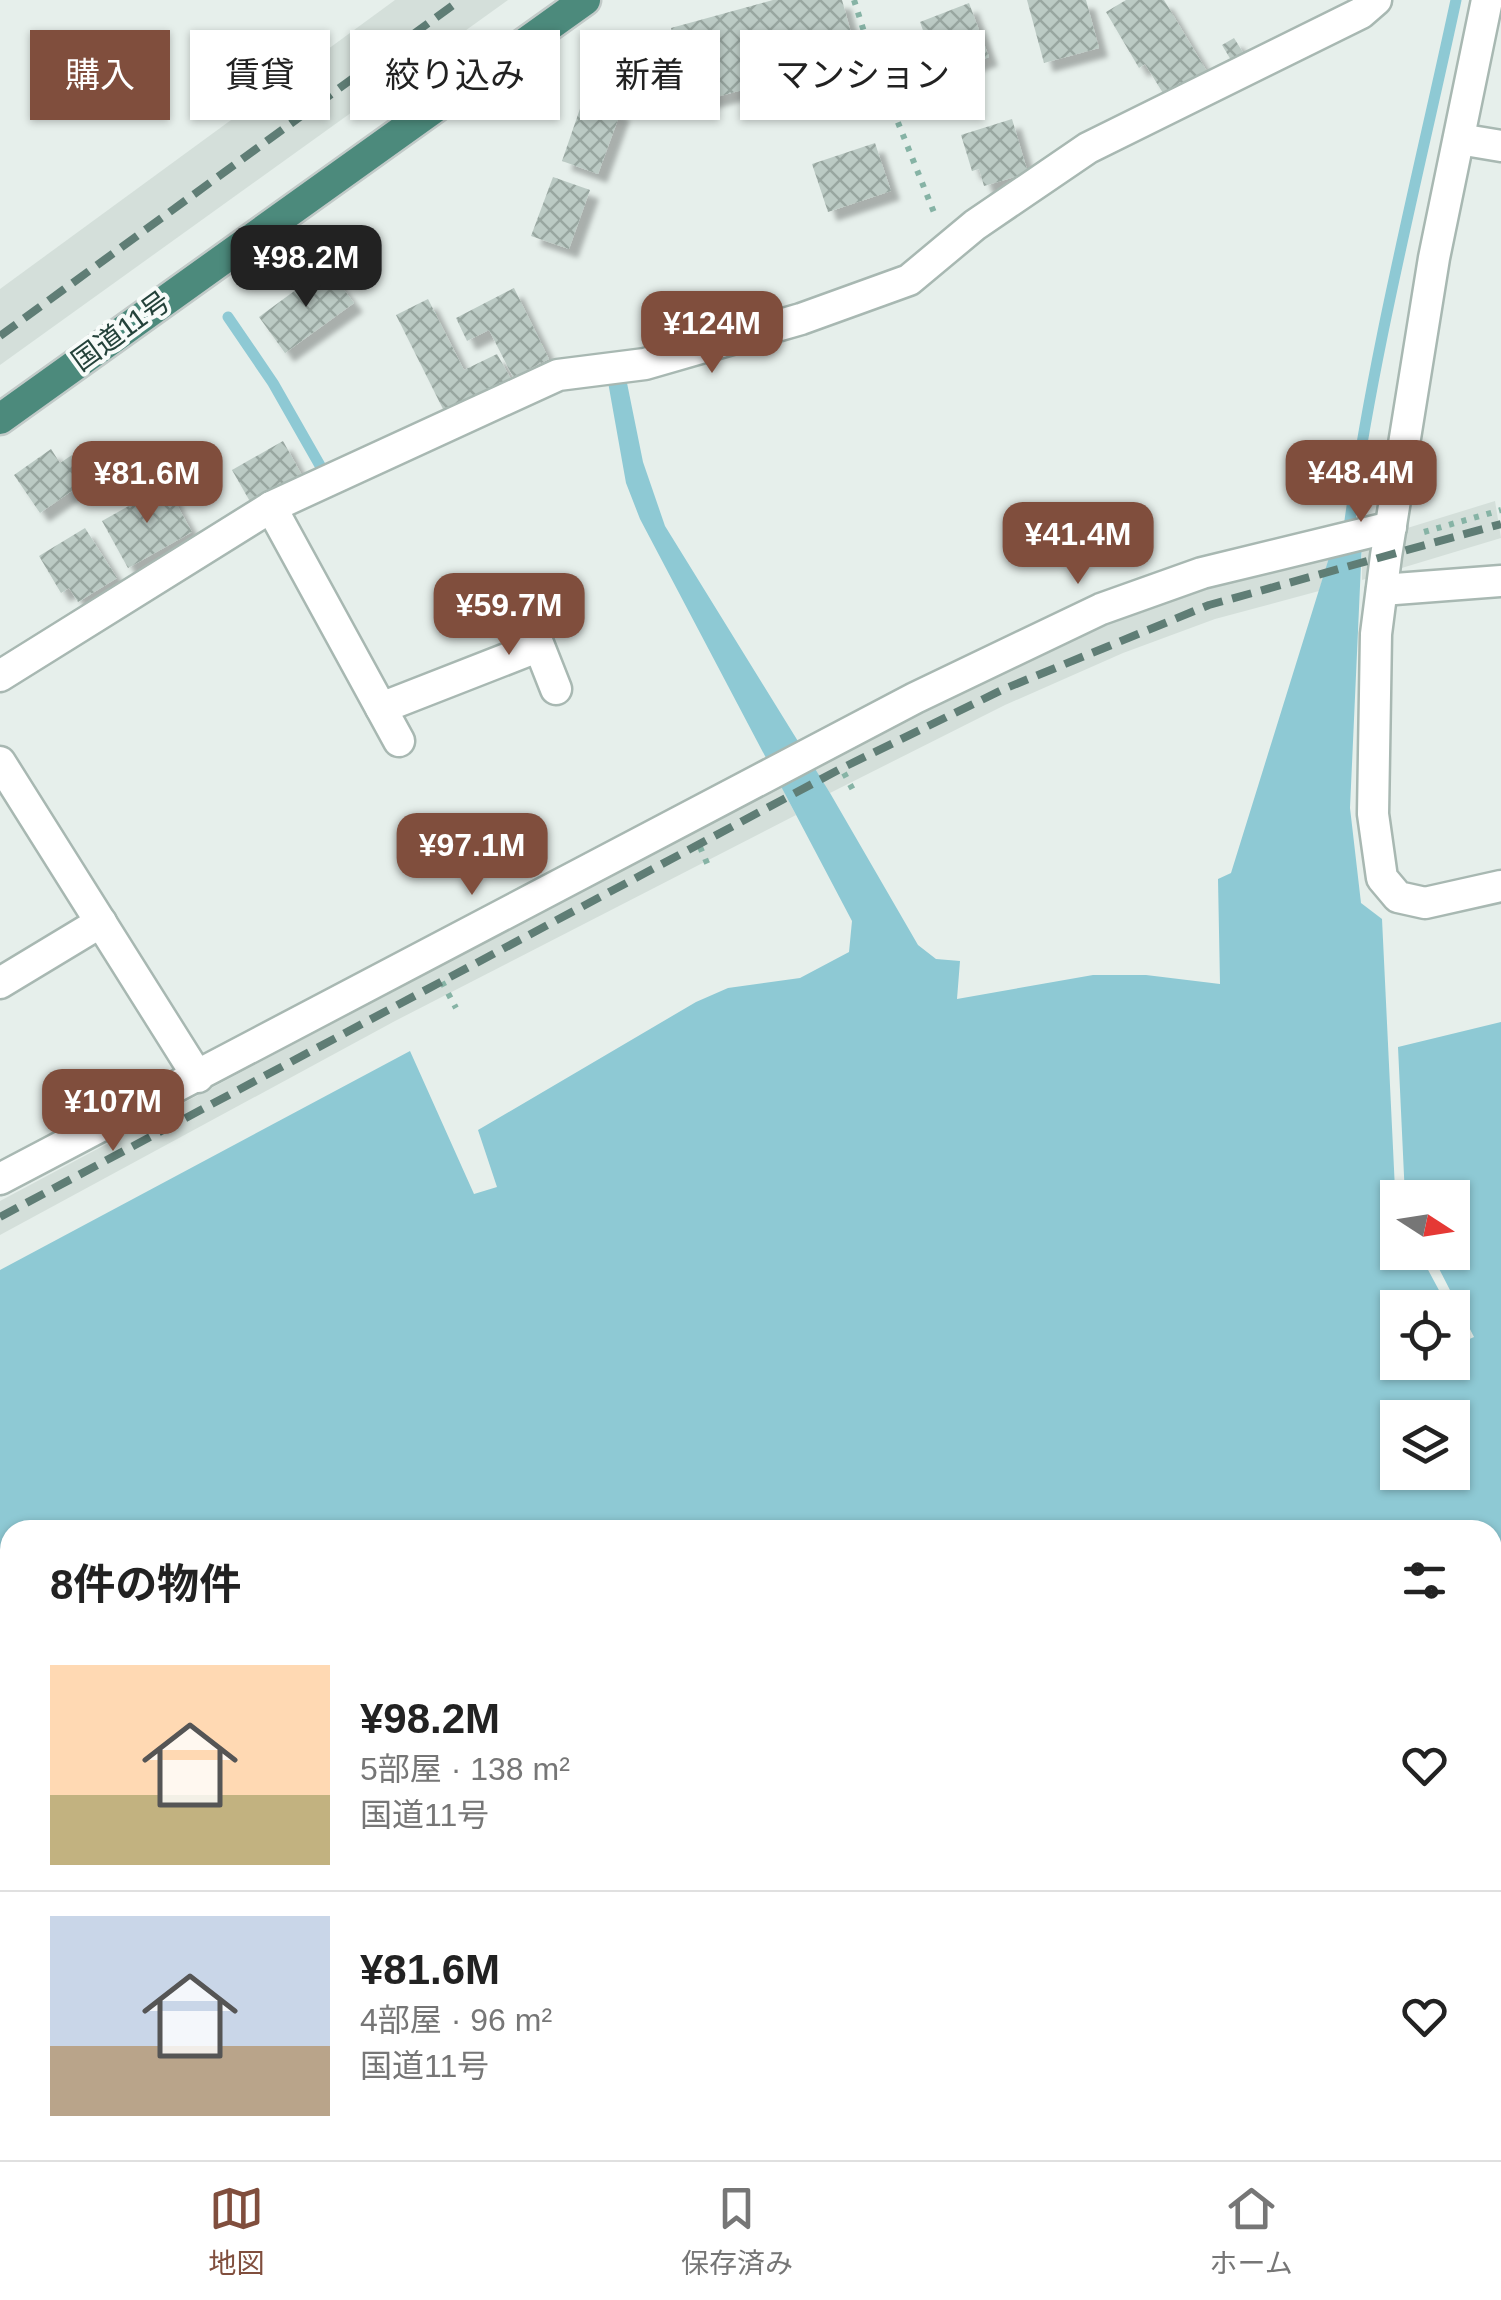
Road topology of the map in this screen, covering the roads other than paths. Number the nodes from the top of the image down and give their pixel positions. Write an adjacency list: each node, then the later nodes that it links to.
1 (585, 0): 6 (highway, 国道11号)
2 (1376, 0): 7 (street)
3 (1487, 0): 4 (street)
4 (1459, 140): 5 (street); 8 (street)
5 (1501, 146)
6 (0, 419)
7 (271, 507): 13 (street); 15 (street)
8 (1390, 534): 10 (street); 21 (street)
9 (1501, 582): 10 (street)
10 (1382, 590): 18 (street)
11 (522, 603): 12 (street)
12 (537, 646): 14 (street); 15 (street)
13 (0, 676)
14 (556, 689)
15 (381, 708): 16 (street)
16 (399, 741)
17 (0, 762): 19 (street)
18 (1501, 886)
19 (101, 922): 20 (street); 21 (street)
20 (0, 983)
21 (198, 1076): 22 (street)
22 (0, 1179)

